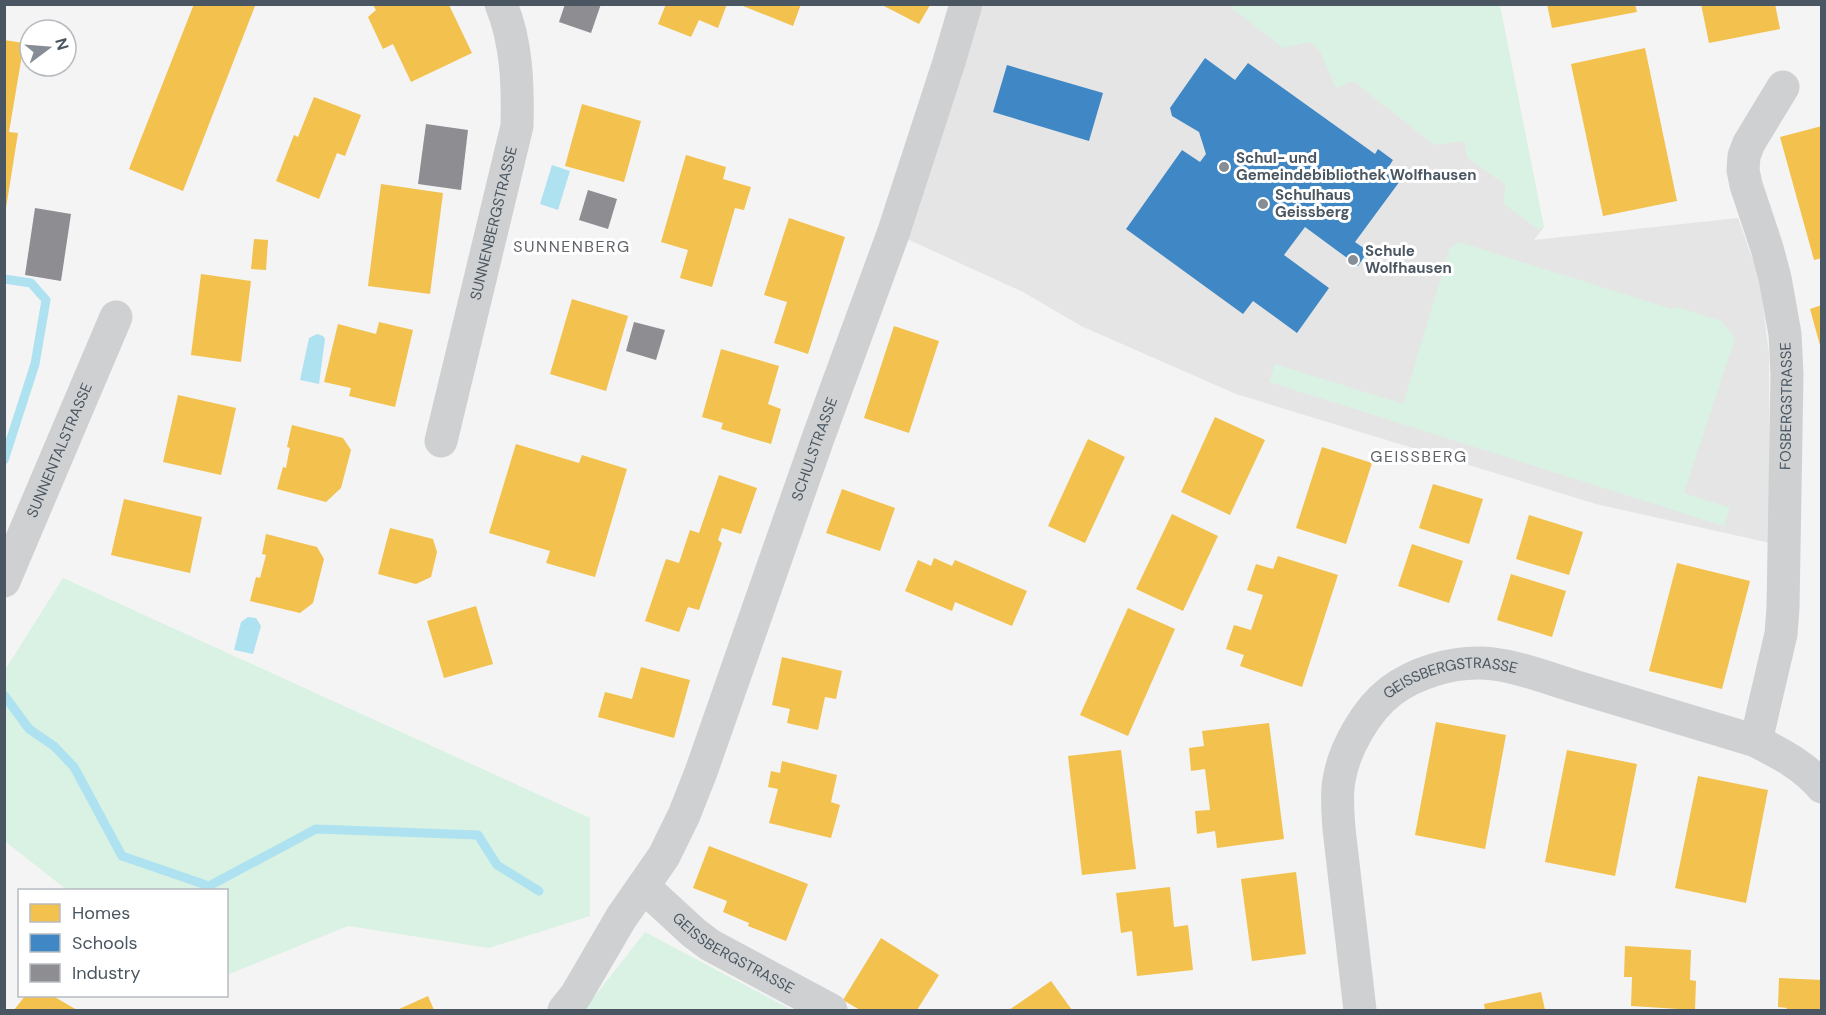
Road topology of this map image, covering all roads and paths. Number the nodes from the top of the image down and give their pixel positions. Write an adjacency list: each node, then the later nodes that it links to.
1 (501, 4): 5 (street, SUNNENBERGSTRASSE)
2 (966, 4): 9 (street, SCHULSTRASSE)
3 (1784, 87): 7 (street, FOSBERGSTRASSE)
4 (116, 317): 6 (street, SUNNENTALSTRASSE)
5 (441, 441)
6 (4, 581)
7 (1756, 741): 8 (street, GEISSBERGSTRASSE); 12 (street, GEISSBERGSTRASSE)
8 (1821, 787)
9 (644, 887): 10 (street, SCHULSTRASSE); 11 (street, GEISSBERGSTRASSE)
10 (564, 1011)
11 (831, 1011)
12 (1360, 1011)

